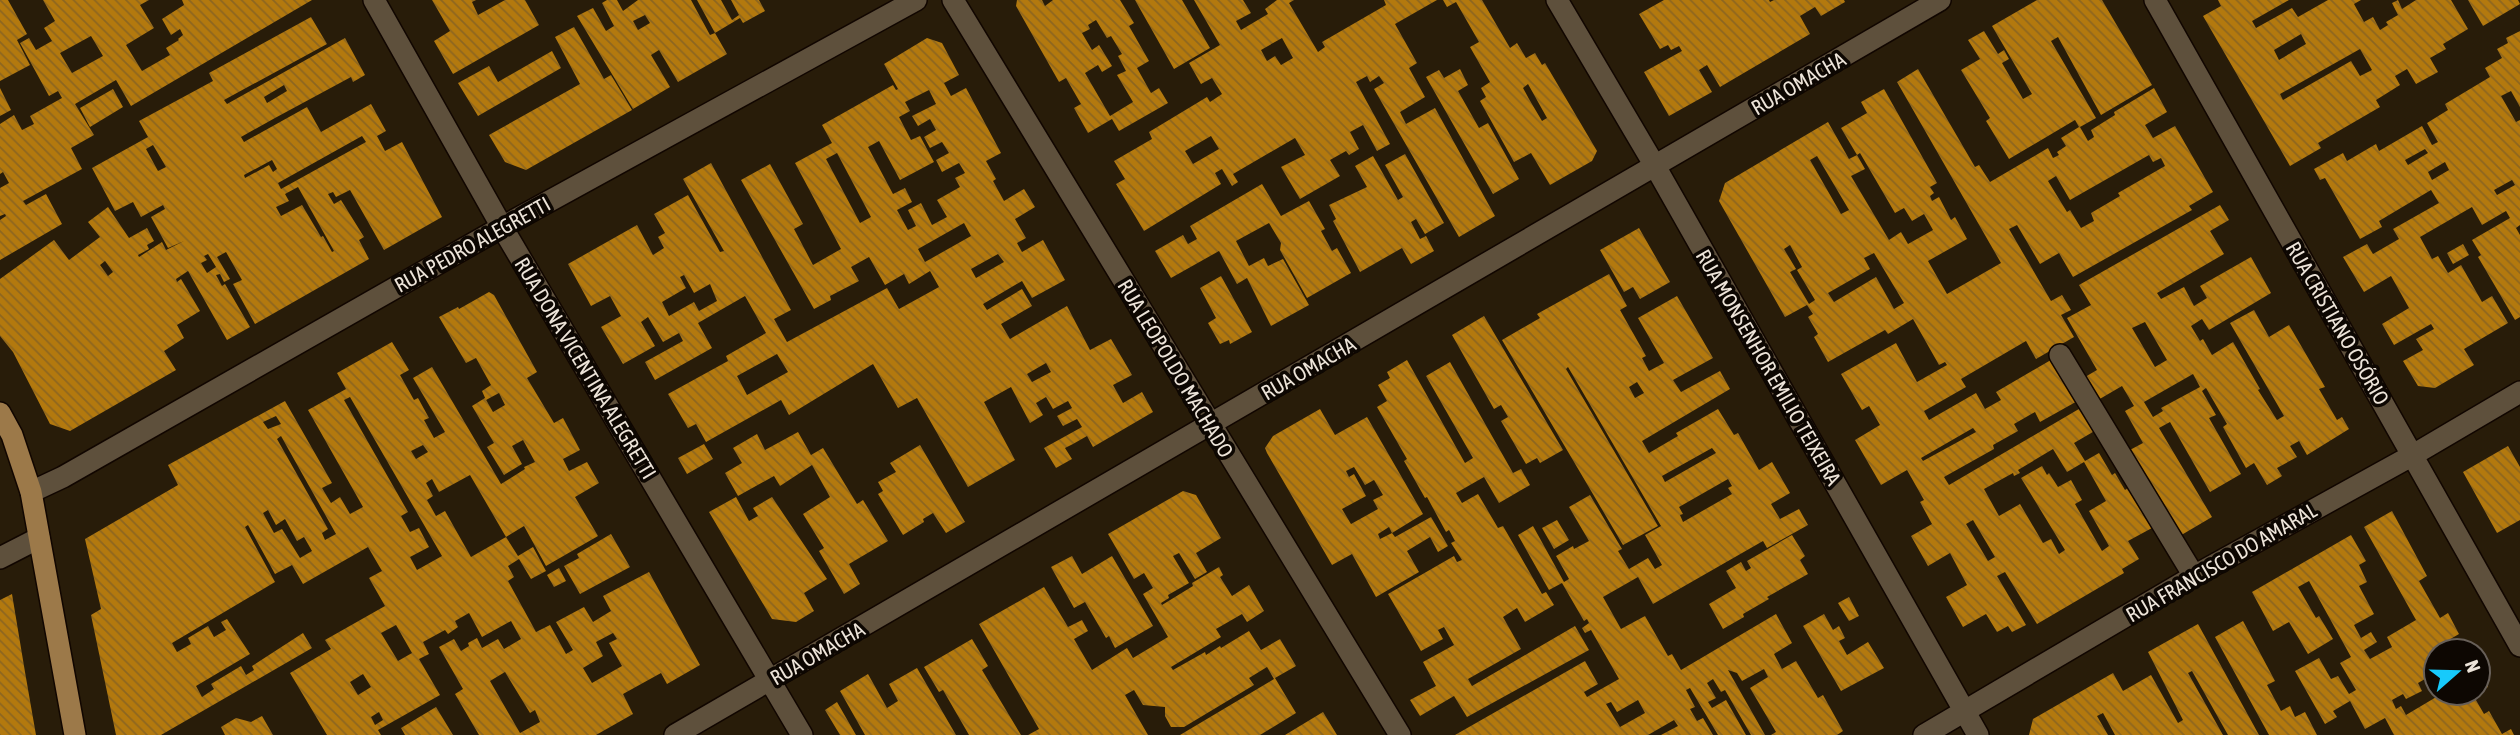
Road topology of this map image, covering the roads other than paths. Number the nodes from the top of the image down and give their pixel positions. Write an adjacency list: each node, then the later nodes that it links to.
1 (374, 0): 8 (street, RUA DONA VICENTINA ALEGRETTI)
2 (953, 0): 12 (street, RUA LEOPOLDO MACHADO)
3 (1558, 0): 7 (street, RUA MONSENHOR EMILIO TEIXEIRA)
4 (1940, 0): 7 (street, RUA OMACHA)
5 (2155, 0): 13 (street, RUA CRISTIANO OSÓRIO)
6 (911, 2): 8 (street, RUA PEDRO ALEGRETTI)
7 (1655, 166): 12 (street, RUA OMACHA); 20 (street, RUA MONSENHOR EMILIO TEIXEIRA)
8 (502, 227): 14 (street, RUA PEDRO ALEGRETTI); 19 (street, RUA DONA VICENTINA ALEGRETTI)
9 (2060, 355): 17 (street)
10 (2520, 392): 13 (street, RUA FRANCISCO DO AMARAL)
11 (0, 413): 14 (main road)
12 (1210, 425): 19 (street, RUA OMACHA); 24 (street, RUA LEOPOLDO MACHADO)
13 (2413, 455): 17 (street, RUA FRANCISCO DO AMARAL); 18 (street, RUA CRISTIANO OSÓRIO)
14 (31, 492): 15 (main road)
15 (39, 538): 16 (street); 21 (main road)
16 (0, 558)
17 (2194, 576): 20 (street, RUA FRANCISCO DO AMARAL)
18 (2520, 646)
19 (770, 680): 22 (street, RUA OMACHA); 23 (street, RUA DONA VICENTINA ALEGRETTI)
20 (1964, 712): 25 (street, RUA FRANCISCO DO AMARAL); 26 (street, RUA MONSENHOR EMILIO TEIXEIRA)
21 (75, 735)
22 (675, 735)
23 (802, 735)
24 (1400, 735)
25 (1924, 735)
26 (1978, 735)

